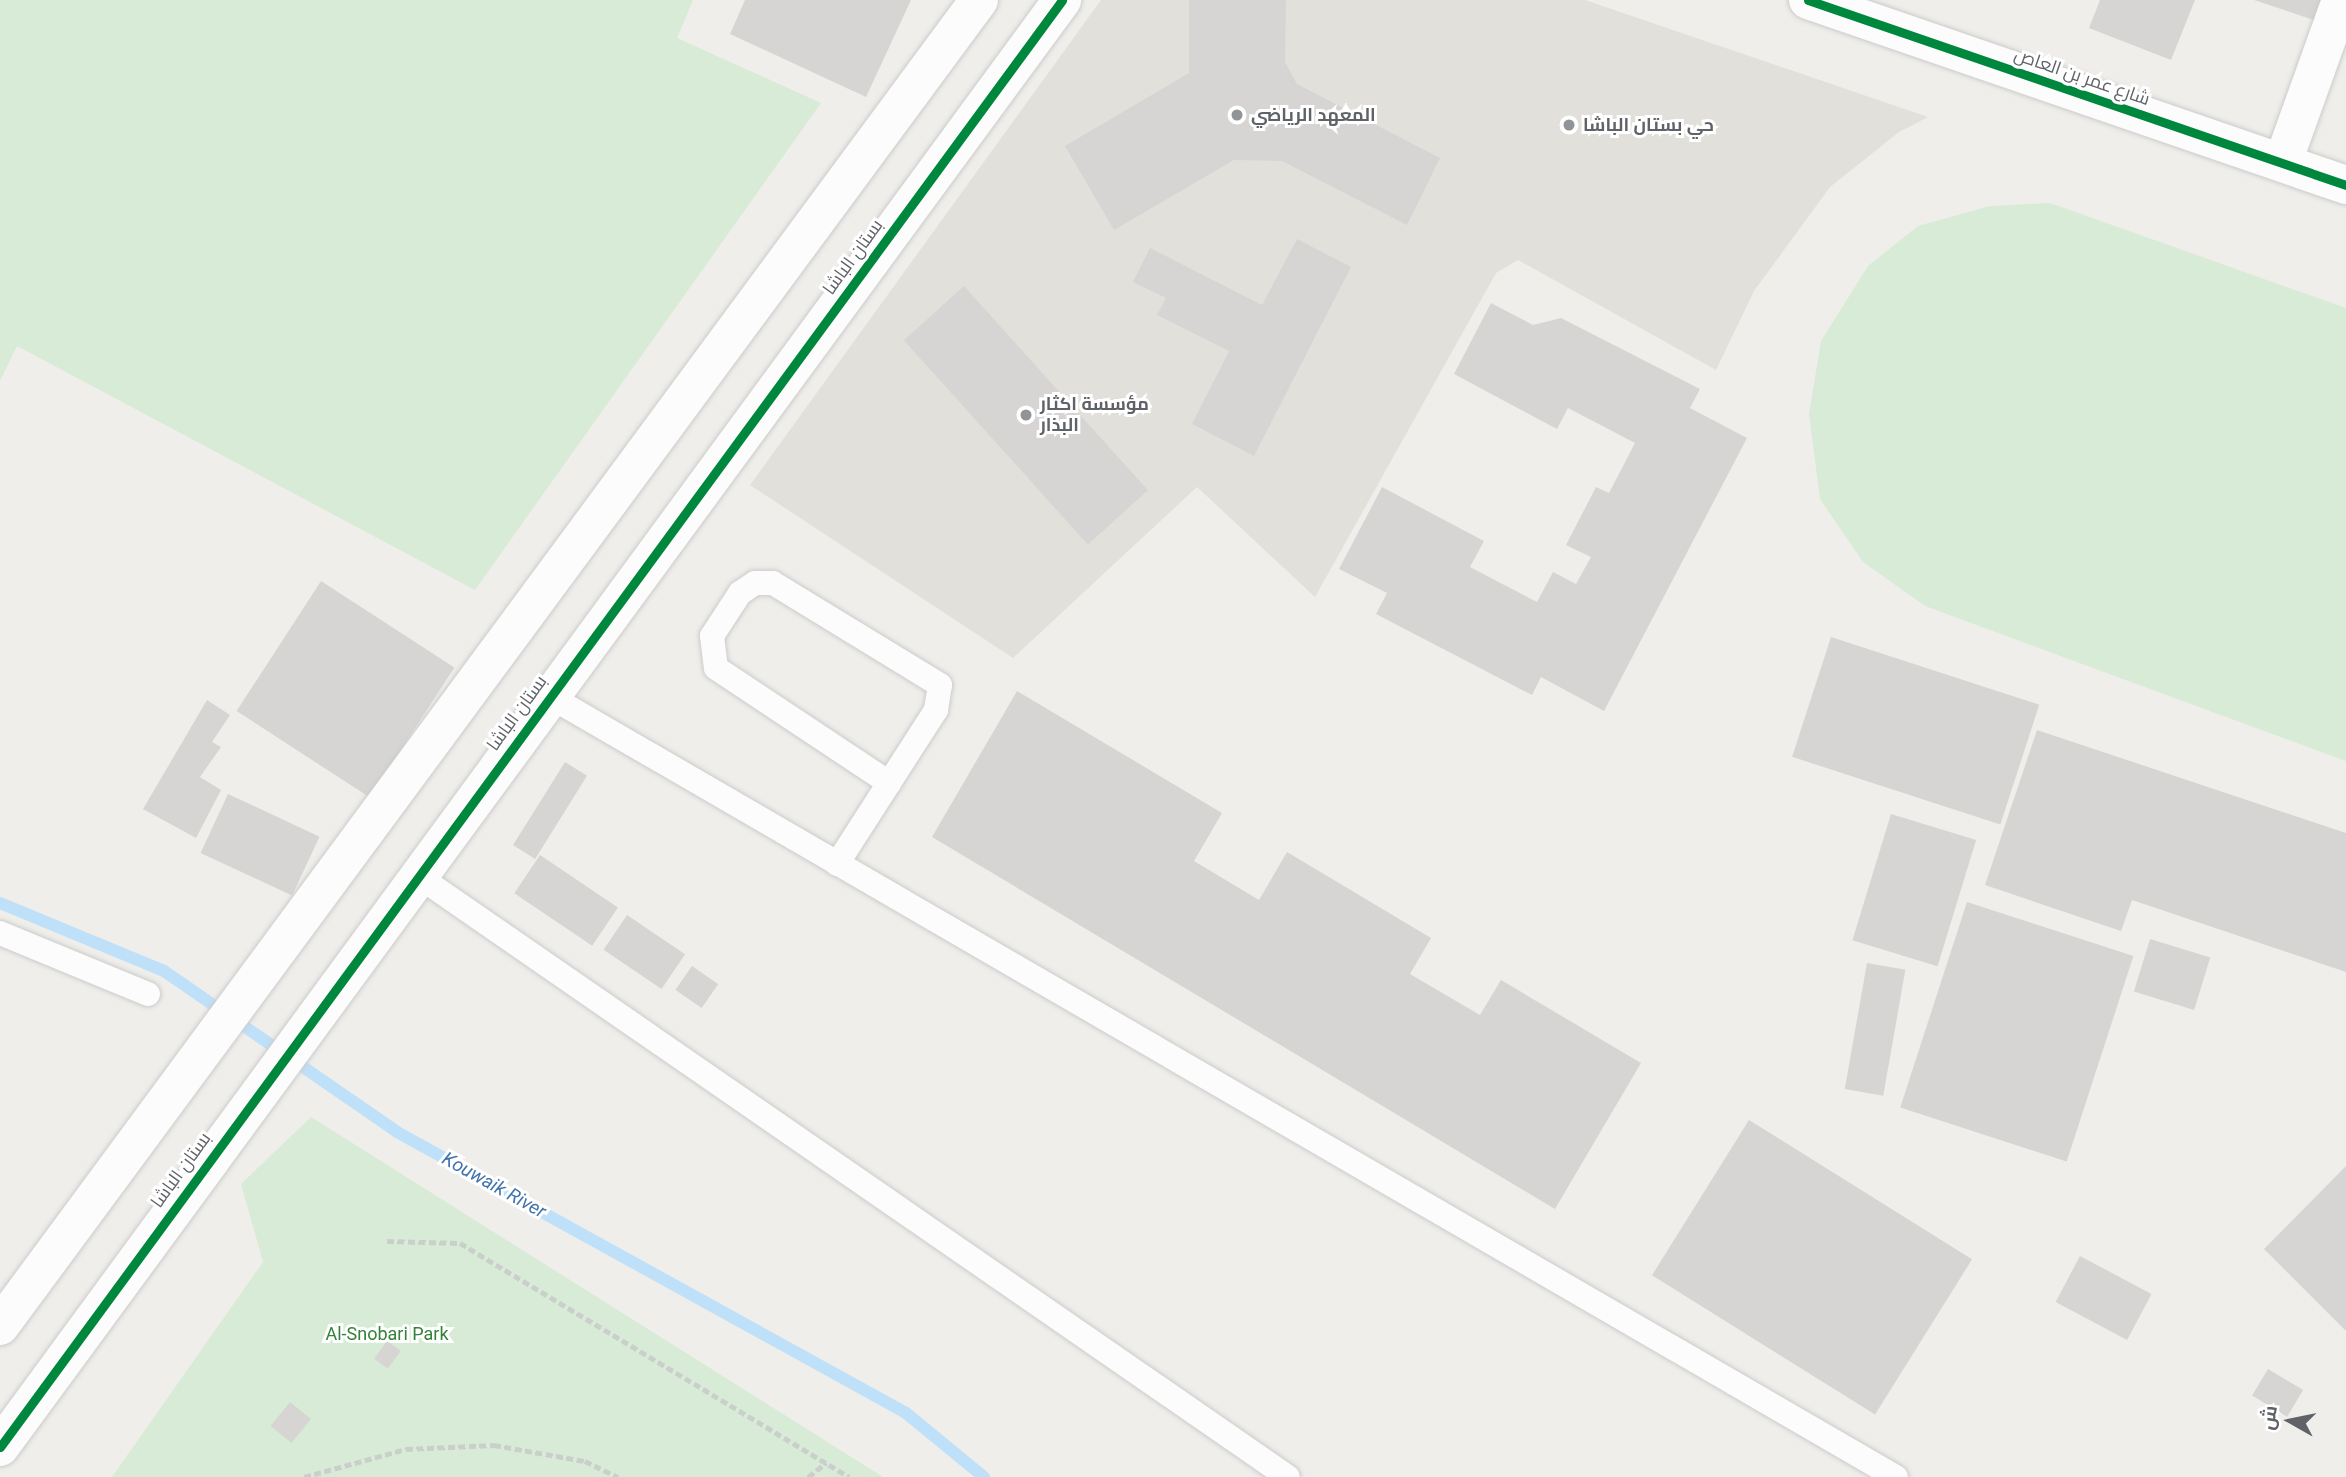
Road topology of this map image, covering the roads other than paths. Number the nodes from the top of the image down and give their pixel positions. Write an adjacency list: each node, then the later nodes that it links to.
1 (979, 0): 13 (street)
2 (1062, 0): 7 (street, بستان الباشا)
3 (1808, 0): 5 (street, شارع عمر بن العاص)
4 (2341, 0): 5 (street)
5 (2283, 162): 6 (street, شارع عمر بن العاص)
6 (2346, 185)
7 (550, 696): 9 (lane); 10 (street, بستان الباشا)
8 (889, 783): 8 (lane); 9 (lane)
9 (837, 863): 16 (lane)
10 (418, 876): 14 (street, بستان الباشا); 15 (lane)
11 (0, 933): 12 (lane)
12 (148, 994)
13 (0, 1326)
14 (0, 1447)
15 (1288, 1477)
16 (1896, 1477)

